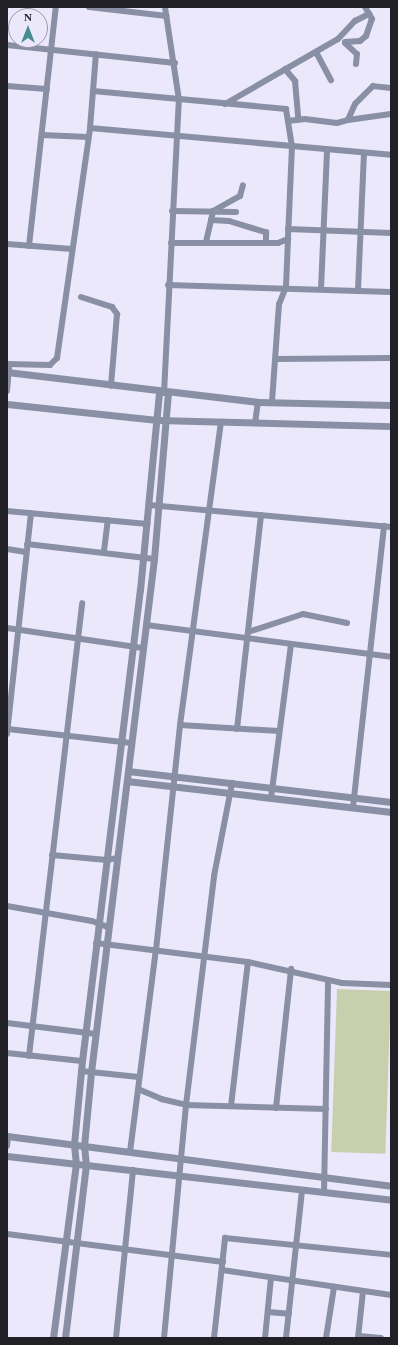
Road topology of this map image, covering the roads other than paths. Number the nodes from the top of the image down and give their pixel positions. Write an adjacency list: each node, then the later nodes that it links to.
1 (56, 7): 11 (street)
2 (89, 7): 5 (street)
3 (164, 7): 7 (street)
4 (364, 7): 6 (street)
5 (127, 9): 7 (street)
6 (369, 14): 8 (street); 9 (street)
7 (166, 16): 14 (street)
8 (338, 39): 9 (street); 12 (street)
9 (345, 42): 15 (street)
10 (7, 45): 11 (street)
11 (51, 49): 13 (street); 20 (street)
12 (316, 52): 16 (street); 17 (street)
13 (96, 54): 14 (street); 21 (street)
14 (175, 63): 23 (street)
15 (356, 64)
16 (285, 68): 22 (street); 27 (street)
17 (331, 80)
18 (7, 86): 20 (street)
19 (391, 88): 28 (street)
20 (47, 89): 32 (street)
21 (93, 91): 23 (street); 30 (street)
22 (238, 97): 24 (street); 25 (street)
23 (179, 100): 24 (street); 31 (street)
24 (224, 105): 25 (street)
25 (244, 106): 29 (street)
26 (391, 114): 28 (street)
27 (298, 119): 28 (street); 29 (street)
28 (348, 120)
29 (288, 121): 34 (street)
30 (90, 128): 31 (street); 33 (street)
31 (178, 134): 34 (street); 39 (street)
32 (42, 135): 33 (street); 52 (street)
33 (88, 138): 53 (street)
34 (292, 146): 35 (street); 44 (street)
35 (327, 152): 36 (street); 43 (street)
36 (364, 153): 37 (street); 45 (street)
37 (391, 155)
38 (243, 185): 40 (street)
39 (172, 211): 40 (street); 49 (street)
40 (213, 211): 41 (street); 42 (street)
41 (236, 212)
42 (211, 220): 48 (street); 50 (street)
43 (323, 228): 44 (street); 45 (street); 56 (street)
44 (288, 229): 47 (street)
45 (360, 230): 46 (street); 57 (street)
46 (391, 233)
47 (288, 239): 50 (street); 55 (street)
48 (206, 242): 49 (street); 50 (street)
49 (171, 243): 54 (street)
50 (266, 243)
51 (7, 244): 52 (street)
52 (29, 246): 53 (street)
53 (72, 249): 62 (street)
54 (168, 285): 55 (street); 66 (street)
55 (286, 287): 56 (street); 61 (street)
56 (322, 289): 57 (street)
57 (358, 290): 58 (street)
58 (391, 292)
59 (82, 297): 64 (street)
60 (391, 358): 61 (street)
61 (276, 359): 68 (street)
62 (8, 364): 63 (street)
63 (8, 372): 64 (street); 65 (street)
64 (111, 386): 66 (street)
65 (7, 391)
66 (164, 393): 67 (street); 71 (street); 72 (street)
67 (258, 402): 68 (street); 74 (street)
68 (272, 402): 70 (street)
69 (7, 404): 71 (street)
70 (391, 405)
71 (157, 420): 72 (street); 76 (street)
72 (167, 421): 73 (street); 77 (street)
73 (221, 422): 74 (street); 82 (street)
74 (255, 423): 75 (street)
75 (391, 426)
76 (155, 441): 77 (street); 78 (street)
77 (166, 442): 79 (street)
78 (152, 476): 79 (street); 80 (street)
79 (163, 477): 81 (street)
80 (149, 505): 81 (street); 87 (street)
81 (160, 506): 82 (street); 95 (street)
82 (208, 509): 85 (street); 103 (street)
83 (7, 511): 84 (street)
84 (31, 513): 86 (street); 90 (street)
85 (261, 515): 88 (street); 104 (street)
86 (108, 520): 87 (street); 92 (street)
87 (147, 524): 94 (street)
88 (384, 526): 89 (street); 112 (street)
89 (391, 527)
90 (27, 544): 92 (street); 93 (street)
91 (7, 550): 93 (street)
92 (104, 551): 94 (street)
93 (26, 552): 102 (street)
94 (143, 557): 95 (street); 96 (street)
95 (154, 559): 97 (street)
96 (140, 590): 97 (street); 105 (street)
97 (150, 591): 100 (street)
98 (82, 604): 107 (street)
99 (348, 623): 104 (street)
100 (146, 625): 103 (street); 106 (street)
101 (7, 628): 102 (street)
102 (18, 630): 107 (street); 118 (street)
103 (193, 632): 108 (street); 116 (street)
104 (248, 632): 108 (street)
105 (134, 634): 106 (street); 110 (street)
106 (144, 635): 111 (street)
107 (76, 637): 110 (street); 120 (street)
108 (247, 639): 109 (street); 117 (street)
109 (291, 644): 112 (street); 119 (street)
110 (132, 647): 111 (street); 114 (street)
111 (143, 648): 115 (street)
112 (370, 654): 113 (street); 133 (street)
113 (391, 657)
114 (127, 692): 115 (street); 121 (street)
115 (138, 693): 122 (street)
116 (180, 725): 117 (street); 124 (street)
117 (237, 728): 119 (street)
118 (7, 731): 120 (street)
119 (279, 732): 129 (street)
120 (65, 736): 121 (street); 139 (street)
121 (120, 742): 122 (street); 136 (street)
122 (131, 743): 123 (street)
123 (128, 771): 124 (street); 126 (street)
124 (175, 776): 125 (street); 128 (street)
125 (209, 780): 127 (street); 130 (street)
126 (127, 781): 128 (street); 138 (street)
127 (232, 783): 129 (street); 131 (street)
128 (174, 786): 130 (street); 152 (street)
129 (272, 788): 132 (street); 133 (street)
130 (208, 790): 131 (street)
131 (229, 793): 132 (street); 153 (street)
132 (271, 798): 135 (street)
133 (354, 798): 134 (street); 135 (street)
134 (391, 802)
135 (353, 807): 137 (street)
136 (112, 812): 138 (street); 141 (street)
137 (391, 812)
138 (122, 813): 140 (street)
139 (52, 855): 141 (street); 145 (street)
140 (117, 858): 141 (street); 143 (street)
141 (106, 860): 142 (street)
142 (103, 893): 143 (street); 146 (street)
143 (113, 894): 147 (street)
144 (7, 906): 145 (street)
145 (45, 913): 148 (street); 161 (street)
146 (99, 918): 147 (street); 148 (street)
147 (109, 919): 149 (street)
148 (95, 924): 149 (street); 150 (street)
149 (108, 927): 151 (street)
150 (96, 943): 151 (street); 158 (street)
151 (106, 944): 152 (street); 159 (street)
152 (156, 950): 153 (street); 169 (street)
153 (204, 957): 154 (street); 173 (street)
154 (248, 962): 155 (street); 174 (street)
155 (291, 970): 156 (street); 175 (street)
156 (328, 981): 157 (street); 176 (street)
157 (391, 985)
158 (91, 989): 159 (street); 162 (street)
159 (102, 991): 163 (street)
160 (7, 1023): 161 (street)
161 (32, 1027): 162 (street); 165 (street)
162 (85, 1032): 163 (street); 166 (street)
163 (96, 1034): 168 (street)
164 (7, 1053): 165 (street)
165 (29, 1056): 166 (street)
166 (82, 1061): 167 (street)
167 (81, 1071): 168 (street); 171 (street)
168 (91, 1072): 169 (street); 172 (street)
169 (139, 1077): 170 (street)
170 (138, 1089): 173 (street); 181 (street)
171 (78, 1099): 172 (street); 178 (street)
172 (88, 1100): 180 (street)
173 (186, 1105): 174 (street); 183 (street)
174 (231, 1106): 175 (street)
175 (276, 1108): 176 (street)
176 (326, 1109): 188 (street)
177 (7, 1136): 178 (street); 179 (street)
178 (74, 1144): 180 (street); 184 (street)
179 (7, 1146)
180 (84, 1146): 181 (street); 185 (street)
181 (130, 1152): 183 (street)
182 (7, 1156): 184 (street)
183 (182, 1158): 187 (street); 188 (street)
184 (76, 1164): 185 (street); 194 (street)
185 (86, 1165): 186 (street); 195 (street)
186 (134, 1170): 187 (street); 197 (street)
187 (181, 1176): 190 (street); 198 (street)
188 (324, 1177): 189 (street); 191 (street)
189 (391, 1186)
190 (302, 1190): 191 (street); 196 (street)
191 (324, 1193): 192 (street)
192 (391, 1200)
193 (7, 1234): 194 (street)
194 (66, 1242): 195 (street); 207 (street)
195 (77, 1243): 197 (street); 208 (street)
196 (296, 1246): 199 (street); 200 (street); 203 (street)
197 (126, 1248): 198 (street); 214 (street)
198 (171, 1254): 200 (street); 215 (street)
199 (391, 1255)
200 (223, 1262): 201 (street)
201 (222, 1270): 202 (street); 216 (street)
202 (271, 1278): 203 (street); 209 (street)
203 (292, 1280): 204 (street); 210 (street)
204 (334, 1286): 205 (street); 219 (street)
205 (363, 1291): 206 (street); 211 (street)
206 (391, 1295)
207 (58, 1298): 208 (street); 212 (street)
208 (69, 1299): 213 (street)
209 (268, 1312): 210 (street); 217 (street)
210 (289, 1314): 218 (street)
211 (358, 1337): 220 (street)
212 (53, 1338)
213 (65, 1338)
214 (116, 1338)
215 (164, 1338)
216 (214, 1338)
217 (265, 1338)
218 (286, 1338)
219 (326, 1338)
220 (381, 1338)

